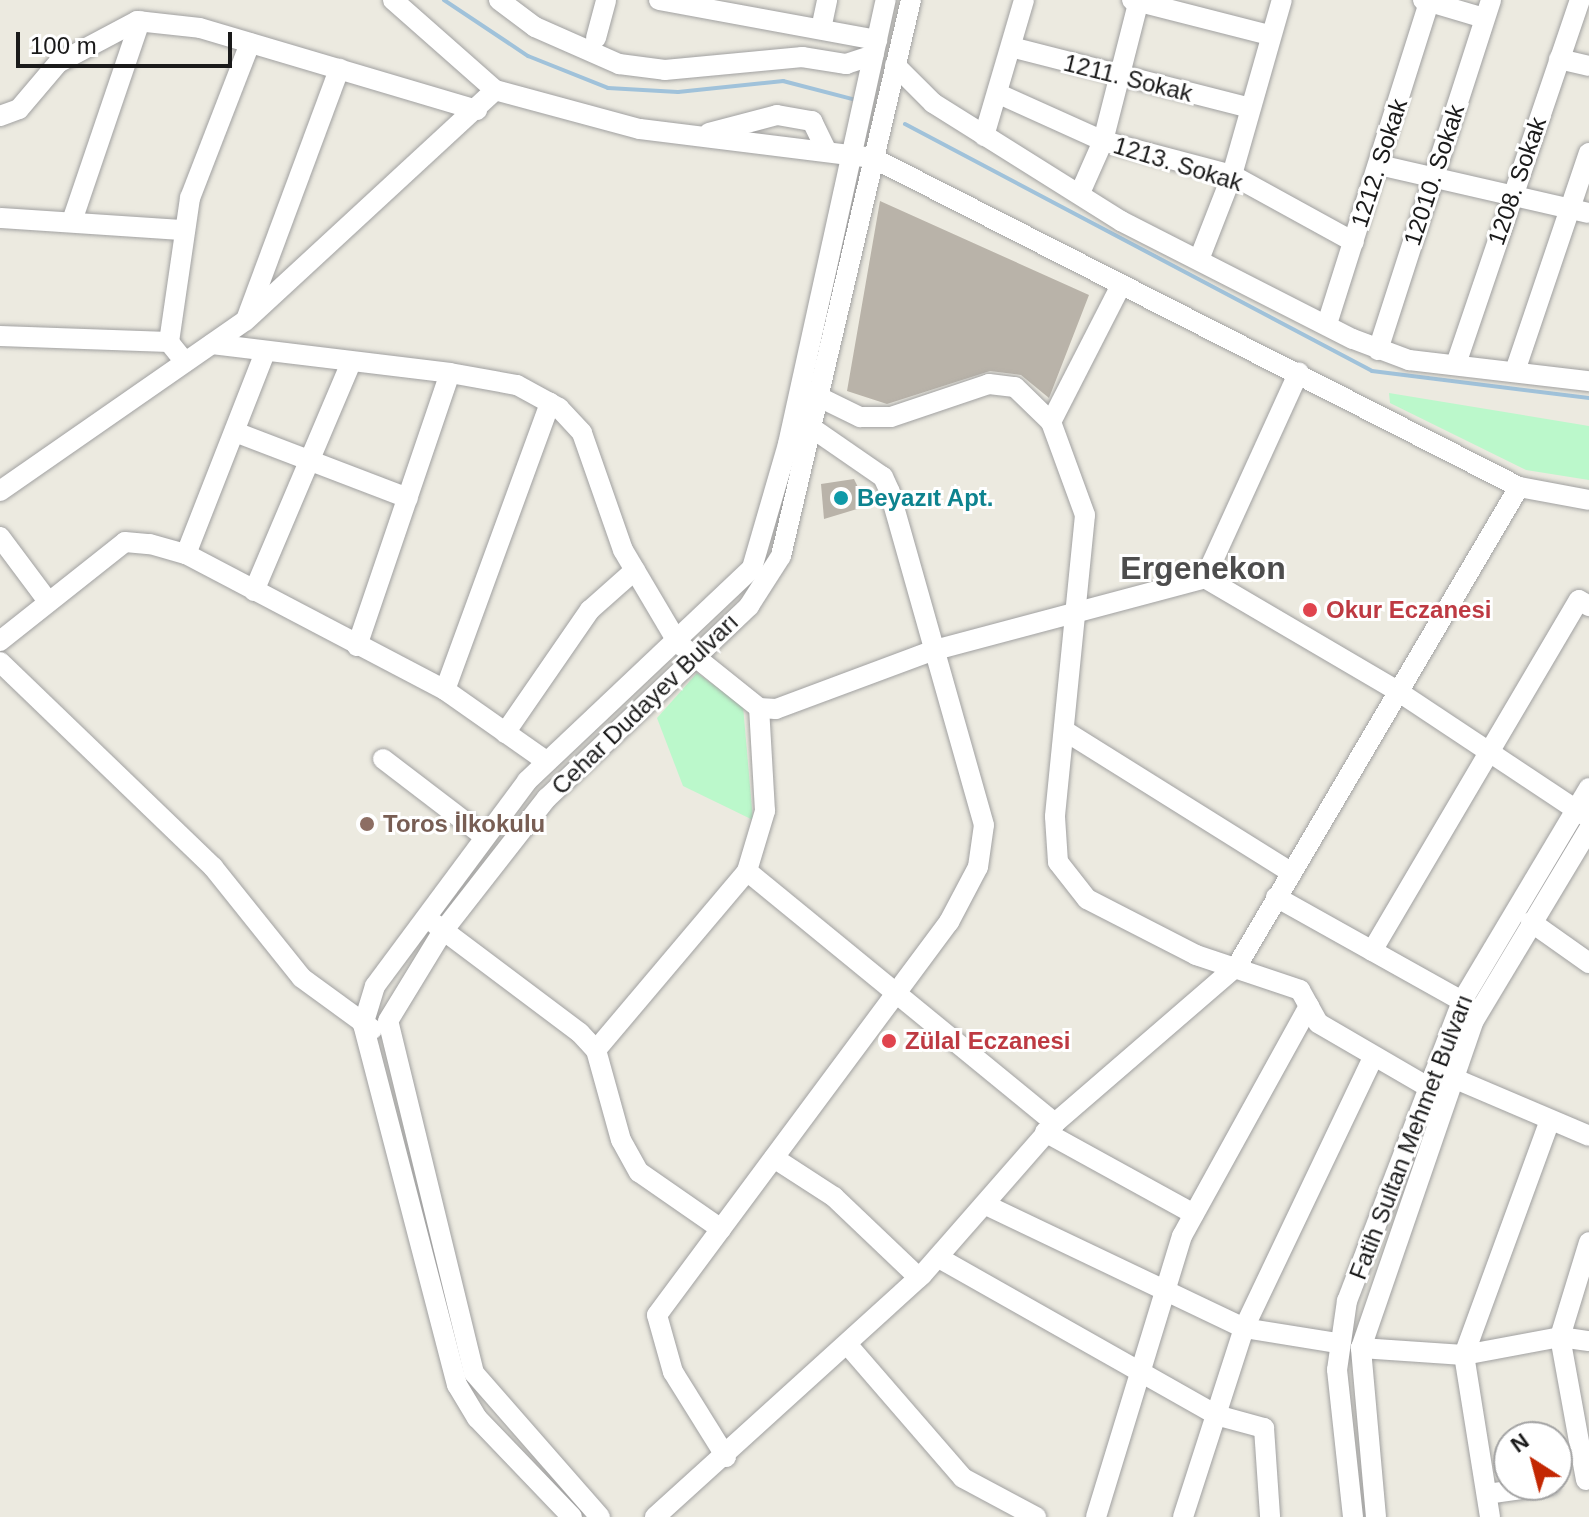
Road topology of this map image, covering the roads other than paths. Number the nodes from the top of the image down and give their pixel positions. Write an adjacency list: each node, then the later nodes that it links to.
1 (393, 0): 29 (street)
2 (499, 0): 14 (street)
3 (606, 0): 20 (street)
4 (659, 0): 13 (street)
5 (827, 0): 18 (street)
6 (886, 0): 23 (street, Cehar Dudayev Bulvarı)
7 (911, 0): 25 (street, Cehar Dudayev Bulvarı)
8 (1024, 0): 22 (street)
9 (1282, 0): 19 (street)
10 (1580, 0): 24 (street, 1208. Sokak)
11 (1137, 1): 19 (street); 28 (street)
12 (1426, 1): 16 (street); 38 (street, 1212. Sokak)
13 (697, 3): 15 (street)
14 (522, 8): 23 (street)
15 (770, 9): 18 (street)
16 (1487, 9): 40 (street, 12010. Sokak)
17 (140, 21): 21 (street); 33 (street); 45 (street)
18 (821, 29): 23 (street)
19 (1269, 35): 31 (street)
20 (596, 38)
21 (250, 43): 27 (street); 46 (street)
22 (1011, 47): 28 (street, 1211. Sokak); 30 (street)
23 (876, 48): 37 (street, Cehar Dudayev Bulvarı)
24 (1559, 59): 26 (street); 42 (street, 1208. Sokak)
25 (895, 65): 34 (street); 37 (street, Cehar Dudayev Bulvarı)
26 (1589, 66)
27 (339, 69): 32 (street); 50 (street)
28 (1120, 76): 31 (street, 1211. Sokak); 35 (street)
29 (495, 90): 32 (street); 37 (street)
30 (999, 94): 34 (street); 35 (street, 1213. Sokak)
31 (1246, 107): 39 (street)
32 (477, 110): 50 (street)
33 (0, 116)
34 (984, 136): 41 (street)
35 (1103, 141): 39 (street, 1213. Sokak); 41 (street)
36 (1589, 153): 43 (street)
37 (863, 155): 49 (street); 64 (street, Cehar Dudayev Bulvarı); 83 (street, Cehar Dudayev Bulvarı)
38 (1379, 165): 40 (street); 47 (street, 1212. Sokak)
39 (1232, 175): 47 (street, 1213. Sokak); 48 (street)
40 (1433, 179): 42 (street); 55 (street, 12010. Sokak)
41 (1080, 193): 48 (street)
42 (1510, 199): 43 (street); 59 (street, 1208. Sokak)
43 (1579, 212): 60 (street)
44 (0, 218): 45 (street)
45 (73, 218): 46 (street)
46 (183, 230): 53 (street)
47 (1354, 242): 51 (street, 1212. Sokak)
48 (1200, 257): 51 (street)
49 (1121, 285): 61 (street); 66 (street)
50 (245, 321): 54 (street)
51 (1327, 324): 55 (street)
52 (0, 336): 53 (street)
53 (169, 342): 57 (street)
54 (212, 344): 56 (street); 57 (street)
55 (1378, 350): 59 (street)
56 (264, 355): 58 (street); 68 (street)
57 (185, 362): 71 (street)
58 (351, 362): 62 (street); 69 (street)
59 (1456, 364): 60 (street)
60 (1515, 371): 63 (street)
61 (1299, 372): 70 (street); 77 (street)
62 (450, 373): 65 (street); 72 (street)
63 (1589, 381)
64 (819, 397): 66 (street); 67 (street, Cehar Dudayev Bulvarı)
65 (550, 403): 76 (street); 88 (street)
66 (1051, 422): 81 (street)
67 (812, 428): 85 (street); 86 (street, Cehar Dudayev Bulvarı)
68 (235, 432): 69 (street); 75 (street)
69 (309, 460): 72 (street); 78 (street)
70 (1519, 487): 73 (street); 89 (street)
71 (0, 491)
72 (408, 498): 84 (street)
73 (1589, 500)
74 (0, 537): 79 (street)
75 (186, 554): 78 (street); 79 (street)
76 (635, 570): 83 (street); 92 (street)
77 (1205, 578): 81 (street); 89 (street)
78 (254, 591): 84 (street)
79 (47, 600): 82 (street)
80 (1589, 606): 93 (street)
81 (1078, 615): 85 (street); 91 (street)
82 (0, 641)
83 (678, 643): 86 (street); 95 (street, Cehar Dudayev Bulvarı)
84 (357, 646): 88 (street)
85 (935, 650): 90 (street); 109 (street)
86 (696, 657): 90 (street); 105 (street, Cehar Dudayev Bulvarı)
87 (0, 662): 112 (street)
88 (445, 690): 92 (street)
89 (1399, 692): 93 (street); 101 (street)
90 (759, 708): 100 (street)
91 (1065, 731): 101 (street); 108 (street)
92 (505, 733): 95 (street)
93 (1487, 752): 97 (street); 106 (street)
94 (383, 759): 99 (street)
95 (546, 761): 99 (street, Cehar Dudayev Bulvarı)
96 (1589, 788): 97 (street, Fatih Sultan Mehmet Bulvarı)
97 (1582, 814): 110 (street, Fatih Sultan Mehmet Bulvarı)
98 (1589, 829): 104 (street, Fatih Sultan Mehmet Bulvarı)
99 (485, 837): 103 (street, Cehar Dudayev Bulvarı)
100 (747, 871): 109 (street); 114 (street)
101 (1289, 871): 102 (street)
102 (1276, 897): 106 (street); 108 (street)
103 (425, 917): 105 (street); 112 (street, Cehar Dudayev Bulvarı)
104 (1531, 922): 107 (street); 116 (street, Fatih Sultan Mehmet Bulvarı)
105 (443, 931): 113 (street, Cehar Dudayev Bulvarı); 114 (street)
106 (1372, 951): 110 (street)
107 (1589, 963)
108 (1237, 966): 111 (street); 119 (street)
109 (895, 996): 119 (street); 121 (street)
110 (1462, 1001): 117 (street, Fatih Sultan Mehmet Bulvarı)
111 (1309, 1006): 115 (street); 123 (street)
112 (363, 1025): 113 (street); 142 (street)
113 (390, 1038): 143 (street, Cehar Dudayev Bulvarı)
114 (596, 1050): 124 (street)
115 (1374, 1056): 117 (street); 129 (street)
116 (1451, 1077): 118 (street); 134 (street, Fatih Sultan Mehmet Bulvarı)
117 (1428, 1087): 132 (street, Fatih Sultan Mehmet Bulvarı)
118 (1550, 1120): 120 (street); 135 (street)
119 (1050, 1128): 122 (street); 123 (street)
120 (1589, 1135)
121 (774, 1158): 124 (street); 127 (street)
122 (986, 1205): 126 (street); 128 (street)
123 (1194, 1214): 128 (street)
124 (721, 1229): 138 (street)
125 (1589, 1242): 130 (street)
126 (939, 1258): 127 (street); 136 (street)
127 (919, 1278): 133 (street)
128 (1163, 1292): 129 (street); 136 (street)
129 (1244, 1328): 132 (street); 137 (street)
130 (1560, 1337): 131 (street); 135 (street); 139 (street)
131 (1589, 1341)
132 (1338, 1343): 149 (street, Fatih Sultan Mehmet Bulvarı)
133 (847, 1344): 138 (street); 145 (street)
134 (1361, 1348): 135 (street); 150 (street, Fatih Sultan Mehmet Bulvarı)
135 (1464, 1355): 141 (street)
136 (1140, 1367): 137 (street); 146 (street)
137 (1216, 1415): 147 (street); 148 (street)
138 (726, 1457): 144 (street)
139 (1588, 1480)
140 (1493, 1493): 141 (street)
141 (1487, 1494): 151 (street)
142 (572, 1517)
143 (600, 1517)
144 (655, 1517)
145 (1036, 1517)
146 (1096, 1517)
147 (1183, 1517)
148 (1270, 1517)
149 (1353, 1517)
150 (1376, 1517)
151 (1490, 1517)

